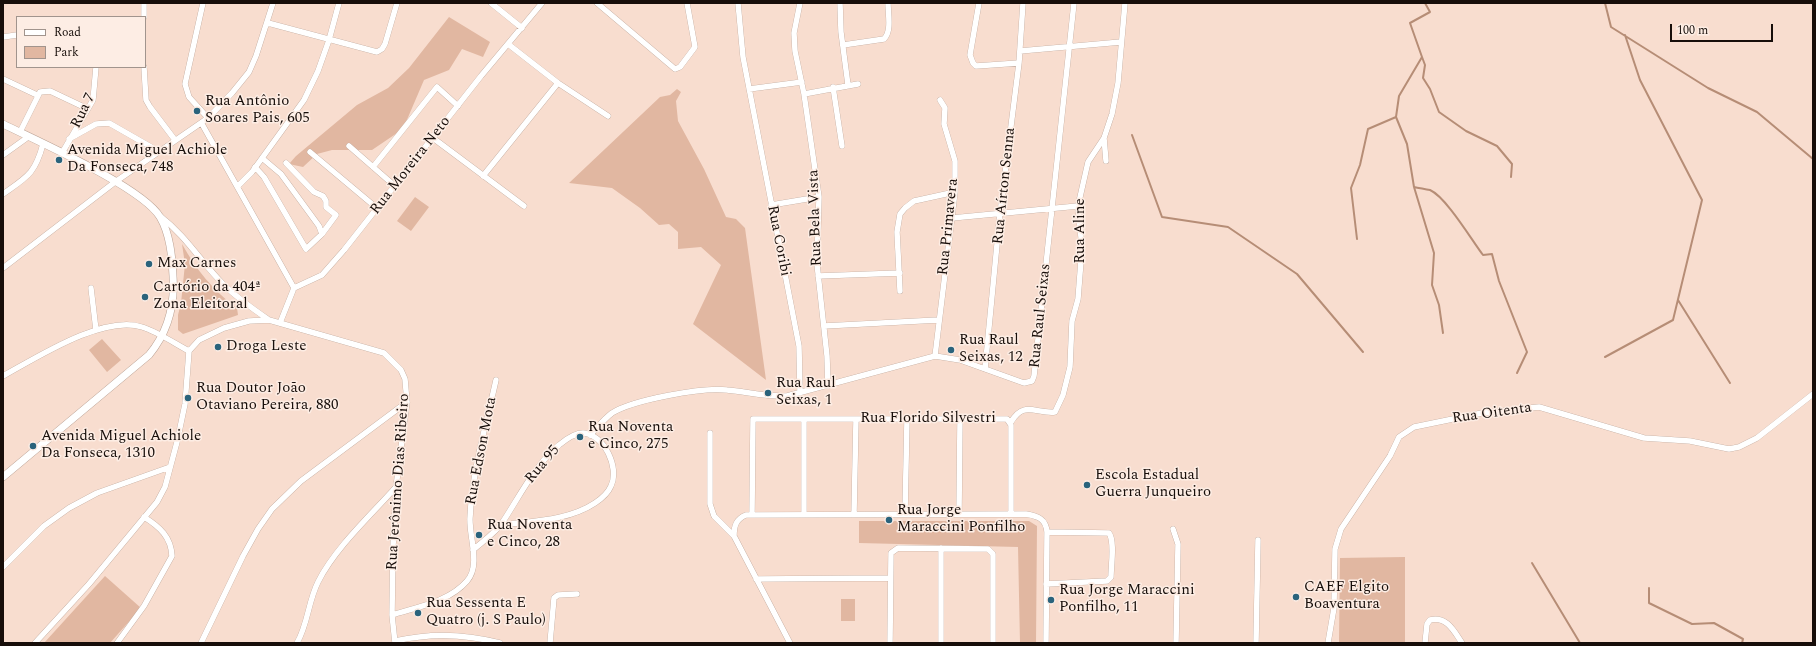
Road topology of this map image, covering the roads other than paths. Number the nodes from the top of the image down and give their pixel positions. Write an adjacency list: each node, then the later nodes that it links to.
1 (144, 3): 18 (street)
2 (204, 3): 45 (street)
3 (273, 3): 19 (street)
4 (339, 3): 23 (street)
5 (397, 3): 23 (street)
6 (491, 3): 20 (street)
7 (542, 3): 20 (street, Rua Moreira Neto)
8 (597, 3): 9 (street)
9 (687, 3)
10 (738, 3): 38 (street, Rua Coribi)
11 (800, 3): 34 (street, Rua Bela Vista)
12 (840, 3): 26 (street)
13 (888, 3): 26 (street)
14 (979, 3): 29 (street)
15 (1023, 3): 28 (street, Rua Aírton Senna)
16 (1074, 3): 27 (street, Rua Raul Seixas)
17 (1125, 3): 24 (street, Rua Aline)
18 (144, 16)
19 (268, 23): 23 (street); 45 (street)
20 (522, 28): 25 (street, Rua Moreira Neto)
21 (16, 35): 22 (street)
22 (3, 37)
23 (329, 40): 61 (street)
24 (1121, 42): 27 (street); 51 (street, Rua Aline)
25 (508, 44): 33 (street); 42 (street, Rua Moreira Neto)
26 (843, 45): 36 (street)
27 (1068, 47): 28 (street); 77 (street, Rua Raul Seixas)
28 (1020, 51): 29 (street, Rua Aírton Senna)
29 (1019, 63): 78 (street, Rua Aírton Senna)
30 (96, 68): 43 (street, Rua 7)
31 (144, 68): 53 (street)
32 (3, 79): 40 (street)
33 (558, 82): 44 (street); 66 (street)
34 (802, 82): 38 (street); 39 (street, Rua Bela Vista)
35 (858, 84): 36 (street)
36 (848, 85): 37 (street)
37 (832, 88): 39 (street); 56 (street)
38 (749, 89): 73 (street, Rua Coribi)
39 (804, 94): 72 (street, Rua Bela Vista)
40 (37, 95): 43 (street); 48 (street)
41 (940, 100): 70 (street, Rua Primavera)
42 (458, 106): 50 (street, Rua Moreira Neto); 65 (street)
43 (88, 108): 52 (street, Rua 7)
44 (608, 116)
45 (208, 118): 47 (street)
46 (3, 124): 48 (street)
47 (202, 124): 53 (street); 68 (street)
48 (20, 132): 49 (street)
49 (28, 137): 54 (street); 60 (street)
50 (433, 138): 66 (street); 69 (street, Rua Moreira Neto)
51 (1104, 138): 62 (street); 75 (street, Rua Aline)
52 (69, 139): 57 (street); 59 (street, Rua 7)
53 (175, 140): 57 (street)
54 (43, 144): 59 (street); 71 (street)
55 (349, 146): 65 (street)
56 (842, 146)
57 (158, 151): 67 (street)
58 (310, 152): 76 (street)
59 (62, 153): 67 (street)
60 (3, 155)
61 (262, 158): 64 (street); 81 (street)
62 (1106, 161)
63 (286, 163): 81 (street)
64 (255, 167): 68 (street); 81 (street)
65 (373, 167): 69 (street)
66 (483, 176): 74 (street)
67 (115, 182): 79 (street); 82 (street)
68 (238, 186): 86 (street)
69 (396, 187): 76 (street, Rua Moreira Neto)
70 (955, 192): 80 (street, Rua Primavera); 83 (street)
71 (3, 194)
72 (819, 197): 73 (street); 84 (street, Rua Bela Vista)
73 (771, 205): 100 (street, Rua Coribi)
74 (524, 206)
75 (1078, 206): 77 (street); 109 (street, Rua Aline)
76 (378, 209): 86 (street, Rua Moreira Neto)
77 (1052, 209): 78 (street); 96 (street, Rua Raul Seixas)
78 (1000, 213): 80 (street); 96 (street, Rua Aírton Senna)
79 (159, 216): 88 (street, Rua Jerônimo Dias Ribeiro); 93 (street)
80 (952, 218): 89 (street, Rua Primavera)
81 (322, 234)
82 (3, 268)
83 (900, 273): 84 (street); 87 (street)
84 (818, 276): 91 (street, Rua Bela Vista)
85 (91, 288): 92 (street)
86 (294, 288): 90 (street)
87 (900, 291)
88 (269, 320): 90 (street, Rua Jerônimo Dias Ribeiro); 94 (street, Rua Jerônimo Dias Ribeiro)
89 (938, 320): 91 (street); 95 (street, Rua Primavera)
90 (280, 323): 102 (street, Rua Jerônimo Dias Ribeiro)
91 (824, 326): 99 (street, Rua Bela Vista)
92 (96, 330): 93 (street); 97 (street)
93 (162, 337): 94 (street); 113 (street)
94 (189, 351): 112 (street)
95 (935, 356): 96 (street, Rua Raul Seixas); 99 (street, Rua Raul Seixas)
96 (985, 368)
97 (3, 376)
98 (496, 380): 128 (street, Rua Edson Mota)
99 (828, 386): 100 (street, Rua Raul Seixas)
100 (800, 393): 111 (street, Rua Raul Seixas)
101 (1813, 394): 151 (street, Rua Oitenta)
102 (406, 402): 114 (street, Rua Jerônimo Dias Ribeiro); 139 (street)
103 (746, 419): 104 (street, Rua Florido Silvestri)
104 (753, 419): 105 (street, Rua Florido Silvestri); 116 (street)
105 (804, 419): 106 (street, Rua Florido Silvestri); 117 (street)
106 (856, 419): 108 (street, Rua Florido Silvestri); 118 (street)
107 (960, 419): 108 (street, Rua Florido Silvestri); 109 (street, Rua Florido Silvestri); 119 (street)
108 (907, 420): 115 (street)
109 (1011, 422): 120 (street, Rua Florido Silvestri)
110 (710, 433): 125 (street)
111 (590, 435): 122 (street, Rua 95); 122 (street)
112 (170, 467): 121 (street); 129 (street)
113 (3, 477)
114 (396, 487): 134 (street, Rua Jerônimo Dias Ribeiro); 135 (street)
115 (906, 513): 118 (street); 119 (street)
116 (752, 514): 117 (street); 125 (street)
117 (804, 514): 118 (street)
118 (854, 514)
119 (959, 514): 120 (street)
120 (1011, 514): 124 (street)
121 (144, 517): 137 (street); 138 (street)
122 (501, 525): 128 (street, Rua 95)
123 (1173, 529): 149 (street)
124 (1047, 532): 132 (street); 132 (street)
125 (734, 536): 131 (street)
126 (1258, 540): 150 (street)
127 (941, 548): 130 (street); 146 (street); 147 (street)
128 (473, 550): 134 (street, Rua Edson Mota)
129 (3, 567)
130 (890, 578): 131 (street); 145 (street)
131 (756, 580): 144 (street)
132 (1046, 584): 148 (street)
133 (577, 594): 143 (street)
134 (392, 615): 136 (street, Rua Jerônimo Dias Ribeiro)
135 (301, 636): 140 (street); 141 (street)
136 (395, 642): 142 (street)
137 (35, 643)
138 (117, 643)
139 (201, 643)
140 (297, 643)
141 (305, 643)
142 (500, 643)
143 (550, 643)
144 (790, 643)
145 (890, 643)
146 (941, 643)
147 (993, 643)
148 (1046, 643)
149 (1176, 643)
150 (1256, 643)
151 (1328, 643)
152 (1425, 643): 153 (street)
153 (1462, 643)

